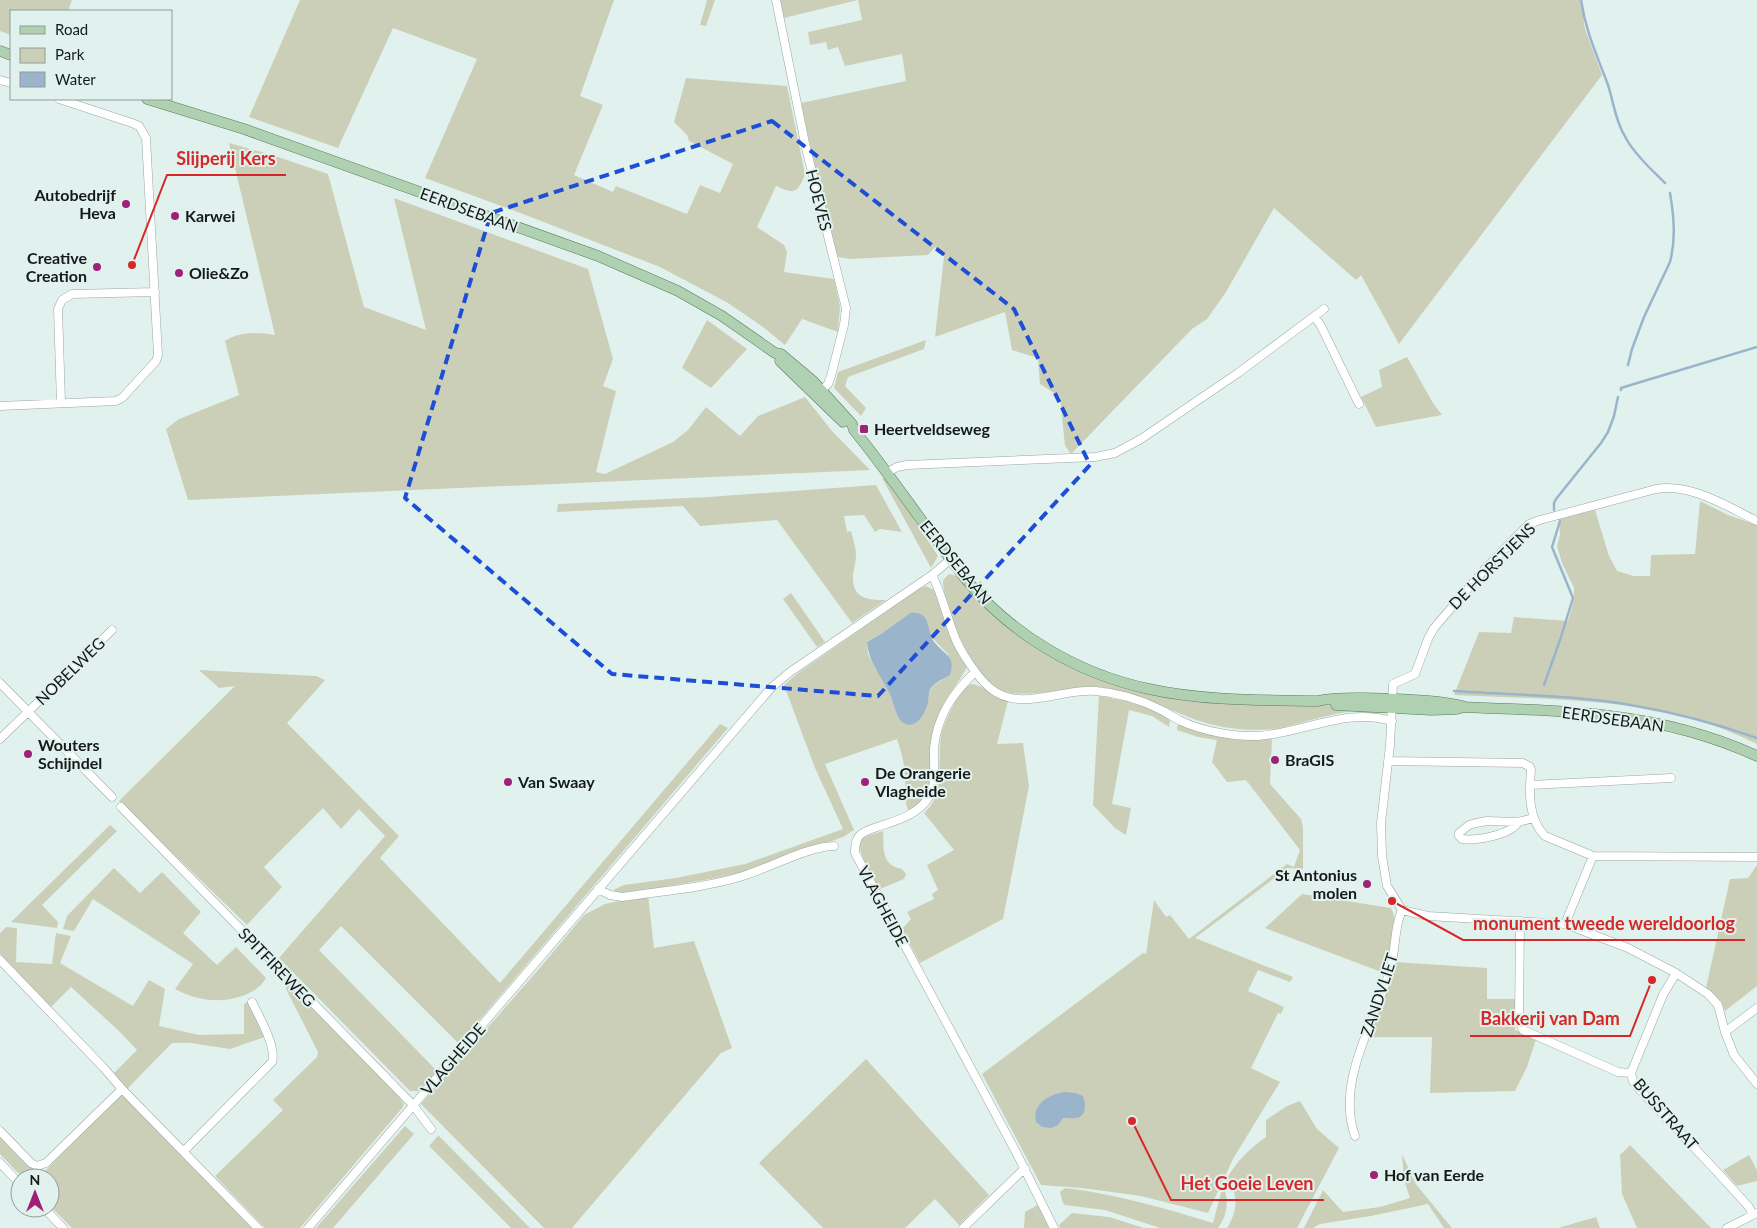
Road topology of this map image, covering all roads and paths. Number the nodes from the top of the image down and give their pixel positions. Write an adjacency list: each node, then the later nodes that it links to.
1 (776, 0): 7 (street, HOEVES)
2 (62, 100): 4 (street)
3 (150, 100): 7 (main road, EERDSEBAAN)
4 (155, 292): 8 (street); 8 (street)
5 (1324, 309): 6 (street)
6 (1314, 317): 9 (street); 11 (street)
7 (819, 393): 11 (main road, EERDSEBAAN)
8 (61, 403): 10 (street)
9 (1359, 404)
10 (0, 406)
11 (888, 472): 13 (main road, EERDSEBAAN)
12 (1757, 521): 18 (street, DE HORSTJENS)
13 (951, 559): 14 (street, VLAGHEIDE); 18 (main road, EERDSEBAAN)
14 (932, 575): 16 (street); 33 (street, VLAGHEIDE)
15 (112, 630): 19 (street, NOBELWEG)
16 (975, 672): 20 (street); 51 (street, VLAGHEIDE)
17 (0, 683): 19 (street, NOBELWEG)
18 (1393, 704): 20 (street); 22 (main road, EERDSEBAAN)
19 (28, 711): 21 (street, NOBELWEG); 26 (street, NOBELWEG)
20 (1392, 721): 23 (street)
21 (0, 739)
22 (1757, 756)
23 (1388, 761): 25 (street); 34 (street)
24 (1671, 778): 25 (street)
25 (1530, 785): 28 (street)
26 (112, 797)
27 (121, 807): 45 (street, SPITFIREWEG)
28 (1534, 818): 29 (street); 31 (street)
29 (1518, 822): 29 (street)
30 (834, 846): 33 (street)
31 (1593, 856): 32 (street); 36 (street)
32 (1757, 857)
33 (598, 889): 45 (street, VLAGHEIDE)
34 (1402, 910): 35 (street); 48 (street, ZANDVLIET)
35 (1520, 921): 36 (street); 42 (street)
36 (1565, 924): 38 (street)
37 (0, 960): 44 (street)
38 (1676, 973): 41 (street); 42 (street, BUSSTRAAT)
39 (252, 1002): 49 (street)
40 (1757, 1008): 41 (street)
41 (1725, 1032): 43 (street)
42 (1631, 1073): 53 (street, BUSSTRAAT)
43 (1757, 1084)
44 (122, 1089): 47 (street); 49 (street)
45 (413, 1105): 46 (street, SPITFIREWEG); 57 (street, VLAGHEIDE)
46 (431, 1129)
47 (0, 1131)
48 (1354, 1136)
49 (184, 1152): 56 (street)
50 (0, 1163): 52 (street)
51 (1025, 1168): 58 (street); 59 (street, VLAGHEIDE)
52 (10, 1174)
53 (1755, 1214): 60 (street)
54 (54, 1218): 55 (street)
55 (63, 1228)
56 (258, 1228)
57 (308, 1228)
58 (964, 1228)
59 (1054, 1228)
60 (1727, 1228)

